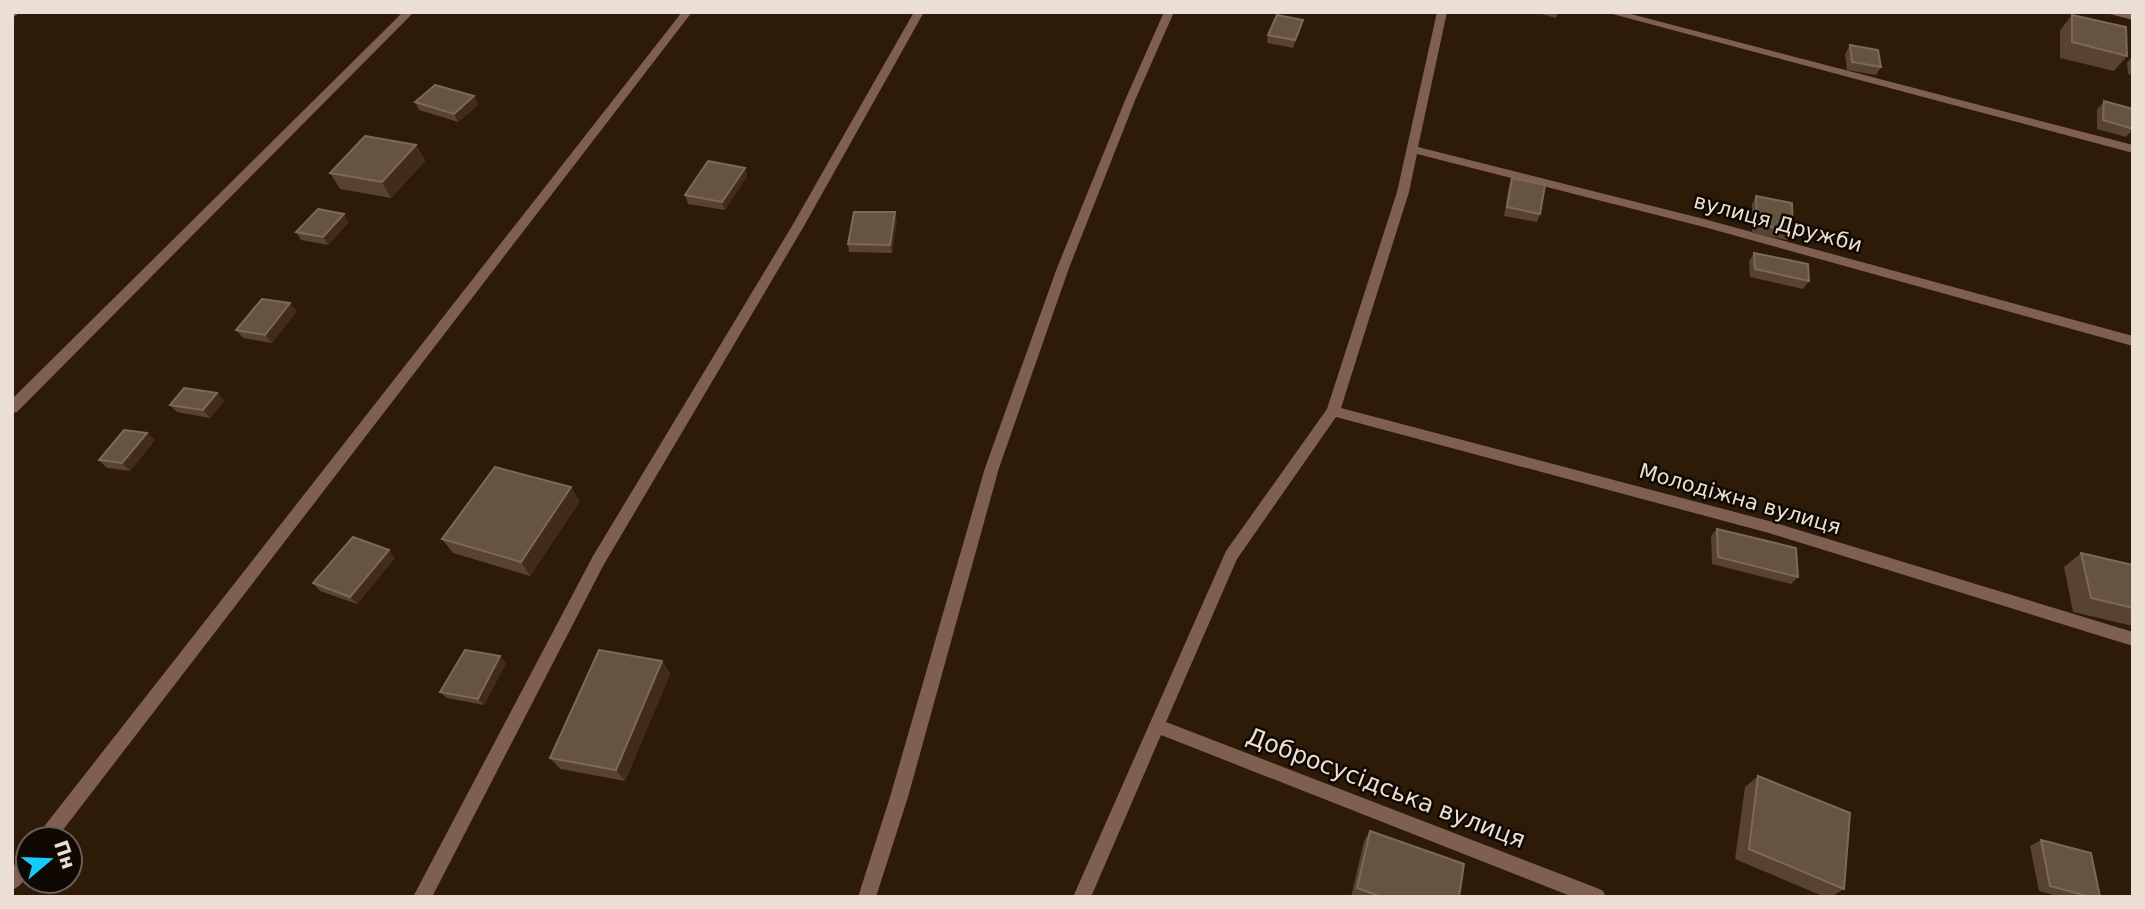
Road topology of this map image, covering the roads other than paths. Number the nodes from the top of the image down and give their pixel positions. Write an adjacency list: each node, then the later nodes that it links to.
1 (409, 12): 12 (street)
2 (687, 12): 16 (street)
3 (919, 12): 17 (street)
4 (1170, 12): 18 (street)
5 (1442, 12): 9 (street)
6 (1610, 12): 10 (street)
7 (2114, 12): 8 (street)
8 (2133, 17)
9 (1412, 149): 11 (street, вулиця Дружби); 13 (street)
10 (2133, 149)
11 (2133, 341)
12 (12, 408)
13 (1333, 411): 14 (street, Молодіжна вулиця); 15 (street)
14 (2133, 639)
15 (1157, 726): 19 (street); 20 (street, Добросусідська вулиця)
16 (56, 825)
17 (422, 897)
18 (867, 897)
19 (1083, 897)
20 (1597, 897)

